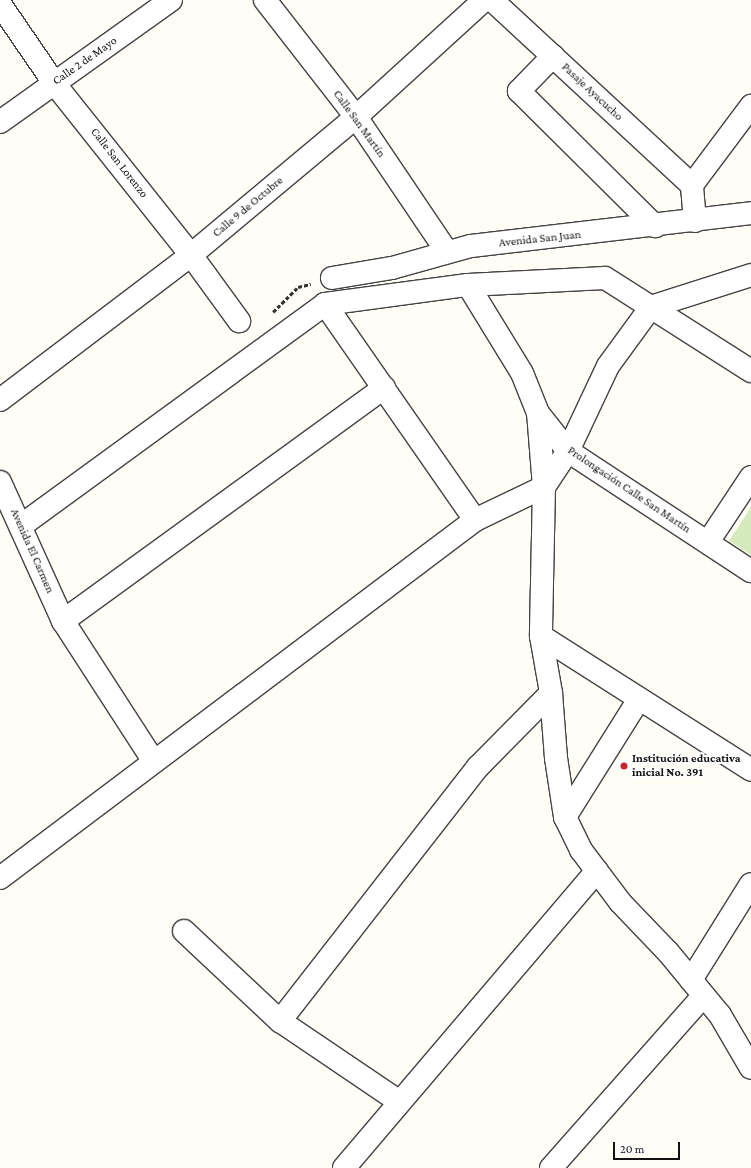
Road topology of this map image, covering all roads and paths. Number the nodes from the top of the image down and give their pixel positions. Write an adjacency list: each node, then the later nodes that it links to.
1 (171, 0): 7 (street, Calle 2 de Mayo)
2 (265, 0): 9 (street, Calle San Martín)
3 (484, 0): 9 (street, Calle 9 de Octubre)
4 (492, 0): 6 (street, Pasaje Ayacucho)
5 (0, 4): 7 (street, Calle San Lorenzo)
6 (553, 56): 11 (street, Pasaje Ayacucho); 14 (street)
7 (54, 83): 10 (street, Calle 2 de Mayo); 16 (street, Calle San Lorenzo)
8 (751, 106): 11 (street)
9 (356, 117): 15 (street, Calle San Martín); 16 (street, Calle 9 de Octubre)
10 (0, 122)
11 (692, 185): 13 (street)
12 (751, 213): 13 (street, Avenida San Juan)
13 (695, 221): 14 (street, Avenida San Juan)
14 (655, 226): 15 (street, Avenida San Juan)
15 (448, 252): 18 (street, Avenida San Juan)
16 (191, 255): 23 (street, Calle San Lorenzo); 26 (street, Calle 9 de Octubre)
17 (751, 275): 21 (street)
18 (332, 278): 22 (path)
19 (468, 285): 20 (street); 21 (street); 27 (street, Prolongación Calle San Martín)
20 (325, 304): 25 (street); 33 (street)
21 (651, 307): 24 (street); 28 (street)
22 (270, 315)
23 (239, 322)
24 (751, 371)
25 (384, 388): 32 (street); 36 (street)
26 (0, 400)
27 (538, 413): 28 (street, Prolongación Calle San Martín); 31 (street)
28 (568, 451): 31 (street); 34 (street, Prolongación Calle San Martín)
29 (751, 477): 34 (street)
30 (0, 482): 33 (street, Avenida El Carmen)
31 (544, 487): 32 (street); 37 (street)
32 (475, 520): 40 (street)
33 (22, 525): 36 (street, Avenida El Carmen)
34 (708, 542): 35 (street, Prolongación Calle San Martín)
35 (751, 571)
36 (63, 621): 40 (street, Avenida El Carmen)
37 (541, 636): 38 (street); 39 (street)
38 (551, 693): 42 (street); 48 (street)
39 (639, 699): 41 (street); 42 (street)
40 (153, 760): 44 (street)
41 (751, 770)
42 (565, 817): 43 (street)
43 (597, 871): 47 (street); 50 (street)
44 (0, 878)
45 (751, 884): 47 (street)
46 (184, 931): 48 (street)
47 (697, 988): 49 (street); 52 (street)
48 (280, 1021): 50 (street)
49 (751, 1068)
50 (398, 1101): 51 (street)
51 (344, 1168)
52 (551, 1168)

